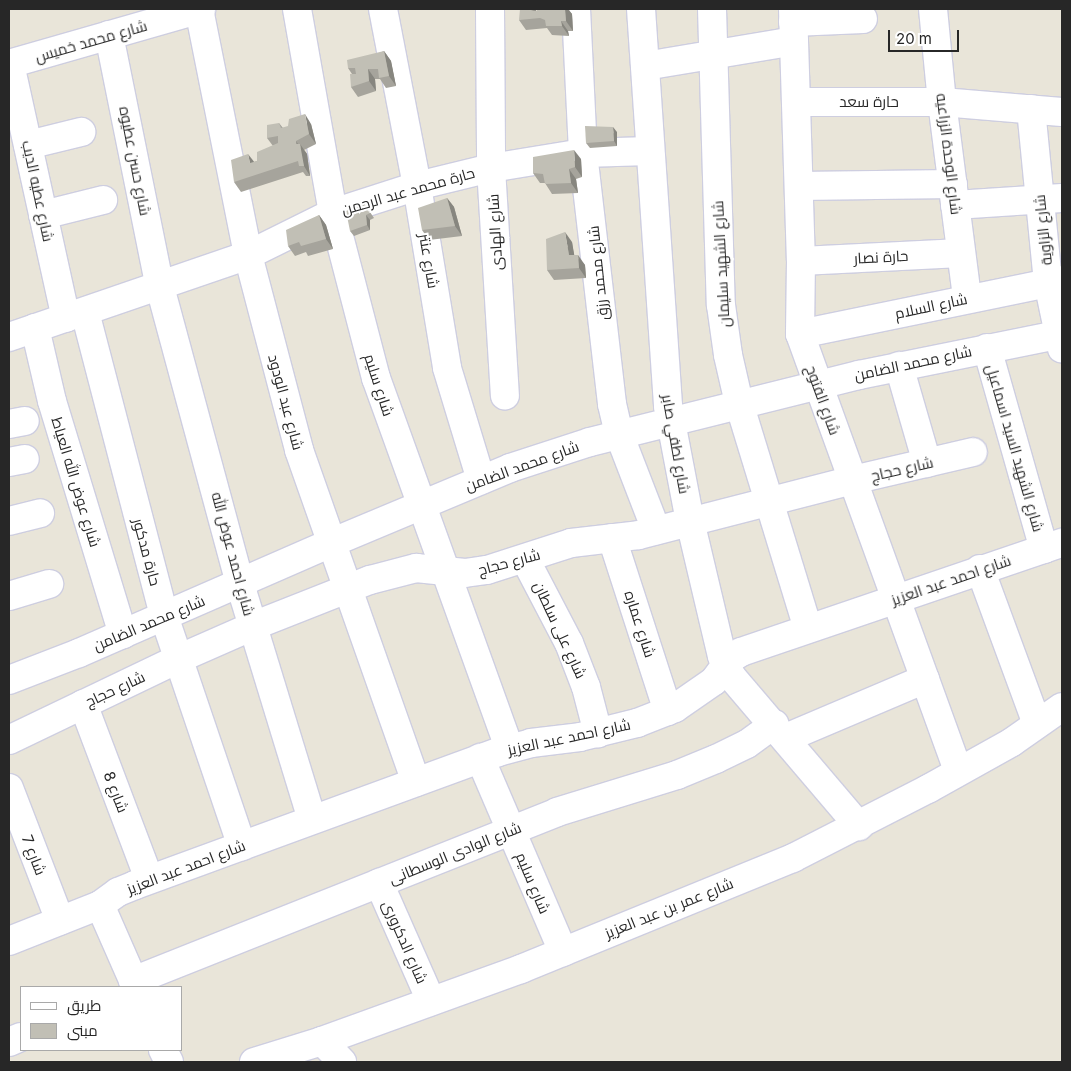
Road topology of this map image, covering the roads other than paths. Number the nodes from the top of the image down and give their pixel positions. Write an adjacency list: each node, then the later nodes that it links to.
1 (200, 9): 11 (street, شارع محمد خميس); 32 (street, شارع عبد الودود)
2 (298, 9): 29 (street, شارع سليم)
3 (383, 9): 24 (street, شارع عنتر)
4 (490, 9): 23 (street, شارع الهادى)
5 (576, 9): 22 (street, شارع محمد رزق)
6 (641, 9): 14 (street, شارع لطفي صابر)
7 (712, 9): 12 (street, شارع الشهيد سليمان)
8 (933, 9): 16 (street, شارع الوحدة الزراعيه)
9 (863, 19): 10 (street)
10 (793, 24): 12 (street); 15 (street, شارع الفتوح)
11 (109, 35): 13 (street, شارع محمد خميس); 35 (street, شارع حسن عطيوه)
12 (714, 56): 14 (street); 46 (street, شارع الشهيد سليمان)
13 (10, 64): 20 (street, شارع عطيه الديب)
14 (645, 66): 21 (street, شارع لطفي صابر)
15 (796, 102): 16 (street, حارة سعد); 25 (street, شارع الفتوح)
16 (942, 102): 17 (street, حارة سعد); 26 (street, شارع الوحدة الزراعيه)
17 (1031, 109): 18 (street, حارة سعد); 27 (street, شارع الزاوية)
18 (1062, 112)
19 (81, 132): 20 (street)
20 (28, 145): 30 (street, شارع عطيه الديب)
21 (650, 151): 22 (street, حارة محمد عبد الرحمن); 47 (street, شارع لطفي صابر)
22 (583, 153): 23 (street, حارة محمد عبد الرحمن); 48 (street, شارع محمد رزق)
23 (492, 168): 24 (street, حارة محمد عبد الرحمن); 45 (street, شارع الهادى)
24 (417, 186): 29 (street, حارة محمد عبد الرحمن); 51 (street, شارع عنتر)
25 (799, 186): 26 (street); 33 (street, شارع الفتوح)
26 (954, 195): 27 (street); 31 (street, شارع الوحدة الزراعيه)
27 (1051, 199): 34 (street, شارع الزاوية)
28 (103, 200): 30 (street)
29 (333, 213): 32 (street, حارة محمد عبد الرحمن); 54 (street, شارع سليم)
30 (43, 214): 37 (street, شارع عطيه الديب)
31 (961, 253): 33 (street, حارة نصار); 36 (street, شارع الوحدة الزراعيه)
32 (248, 255): 35 (street, حارة محمد عبد الرحمن); 60 (street, شارع عبد الودود)
33 (801, 260): 39 (street, شارع الفتوح)
34 (1055, 281): 36 (street, شارع السلام); 41 (street, شارع الزاوية)
35 (160, 287): 37 (street, حارة محمد عبد الرحمن); 66 (street, شارع احمد عوض الله)
36 (967, 298): 39 (street, شارع السلام)
37 (75, 315): 38 (street, حارة محمد عبد الرحمن); 70 (street, حارة مدكور)
38 (35, 328): 40 (street, حارة محمد عبد الرحمن); 73 (street, شارع عوض الله العياط)
39 (800, 334): 44 (street, شارع الفتوح)
40 (9, 337)
41 (1061, 340): 42 (street, شارع محمد الضامن)
42 (987, 348): 43 (street, شارع محمد الضامن); 61 (street, شارع الشهيد السيد اسماعيل)
43 (899, 366): 44 (street, شارع محمد الضامن); 50 (street)
44 (818, 385): 46 (street, شارع محمد الضامن); 52 (street, شارع الفتوح)
45 (505, 396)
46 (739, 403): 47 (street, شارع محمد الضامن); 53 (street, شارع الشهيد سليمان)
47 (670, 421): 48 (street, شارع محمد الضامن); 56 (street, شارع لطفي صابر)
48 (619, 434): 51 (street, شارع محمد الضامن); 58 (street, شارع محمد رزق)
49 (972, 452): 50 (street, شارع حجاج)
50 (927, 463): 52 (street, شارع حجاج)
51 (481, 480): 54 (street, شارع محمد الضامن)
52 (853, 480): 53 (street, شارع حجاج); 69 (street, شارع الفتوح)
53 (768, 501): 56 (street, شارع حجاج); 72 (street, شارع الشهيد سليمان)
54 (420, 505): 60 (street, شارع محمد الضامن); 64 (street, شارع سليم)
55 (40, 513): 57 (street)
56 (690, 520): 58 (street, شارع حجاج); 75 (street, شارع لطفي صابر)
57 (9, 521)
58 (656, 530): 59 (street, شارع حجاج)
59 (612, 538): 62 (street, شارع حجاج); 80 (street, شارع عماره)
60 (331, 543): 66 (street, شارع محمد الضامن); 67 (street, شارع عبد الودود)
61 (1053, 546): 63 (street, شارع احمد عبد العزيز)
62 (525, 559): 64 (street, شارع حجاج); 83 (street, شارع على سلطان)
63 (980, 569): 69 (street, شارع احمد عبد العزيز); 81 (street)
64 (445, 571): 67 (street, شارع حجاج); 85 (street, شارع سليم)
65 (50, 584): 68 (street)
66 (240, 584): 70 (street, شارع محمد الضامن); 71 (street, شارع احمد عوض الله)
67 (347, 588): 71 (street, شارع حجاج); 88 (street, شارع عبد الودود)
68 (9, 596)
69 (896, 599): 72 (street, شارع احمد عبد العزيز); 77 (street, شارع الفتوح)
70 (164, 616): 73 (street, شارع محمد الضامن); 74 (street, حارة مدكور)
71 (253, 626): 74 (street, شارع حجاج); 90 (street, شارع احمد عوض الله)
72 (808, 628): 75 (street, شارع احمد عبد العزيز)
73 (123, 634): 76 (street, شارع محمد الضامن)
74 (178, 659): 78 (street, شارع حجاج); 93 (street, حارة مدكور)
75 (725, 666): 80 (street, شارع احمد عبد العزيز); 82 (street, شارع لطفي صابر)
76 (9, 680)
77 (925, 680): 82 (street, شارع الوادى الوسطانى); 87 (street, شارع الفتوح)
78 (83, 704): 84 (street, شارع حجاج); 94 (street, شارع 8)
79 (1062, 707): 81 (street, شارع عمر بن عبد العزيز)
80 (668, 711): 83 (street, شارع احمد عبد العزيز)
81 (1037, 724): 87 (street, شارع عمر بن عبد العزيز)
82 (781, 731): 91 (street, شارع لطفي صابر); 92 (street, شارع الوادى الوسطانى)
83 (598, 732): 85 (street, شارع احمد عبد العزيز)
84 (9, 740)
85 (509, 748): 86 (street, شارع احمد عبد العزيز)
86 (480, 758): 88 (street, شارع احمد عبد العزيز); 92 (street, شارع سليم)
87 (958, 771): 91 (street, شارع عمر بن عبد العزيز)
88 (416, 782): 90 (street, شارع احمد عبد العزيز)
89 (9, 788): 97 (street, شارع 7)
90 (312, 819): 93 (street, شارع احمد عبد العزيز)
91 (859, 826): 99 (street, شارع عمر بن عبد العزيز)
92 (511, 830): 95 (street, شارع الوادى الوسطانى); 99 (street, شارع سليم)
93 (242, 846): 94 (street, شارع احمد عبد العزيز)
94 (149, 879): 96 (street, شارع احمد عبد العزيز)
95 (379, 883): 100 (street, شارع الوادى الوسطانى); 101 (street, شارع الدكرورى)
96 (100, 905): 97 (street, شارع احمد عبد العزيز); 100 (street)
97 (60, 921): 98 (street, شارع احمد عبد العزيز)
98 (9, 941)
99 (563, 952): 101 (street, شارع عمر بن عبد العزيز)
100 (135, 984)
101 (431, 1001): 102 (street, شارع عمر بن عبد العزيز)
102 (322, 1041): 103 (street, شارع عمر بن عبد العزيز); 104 (street)
103 (254, 1062)
104 (342, 1062)

